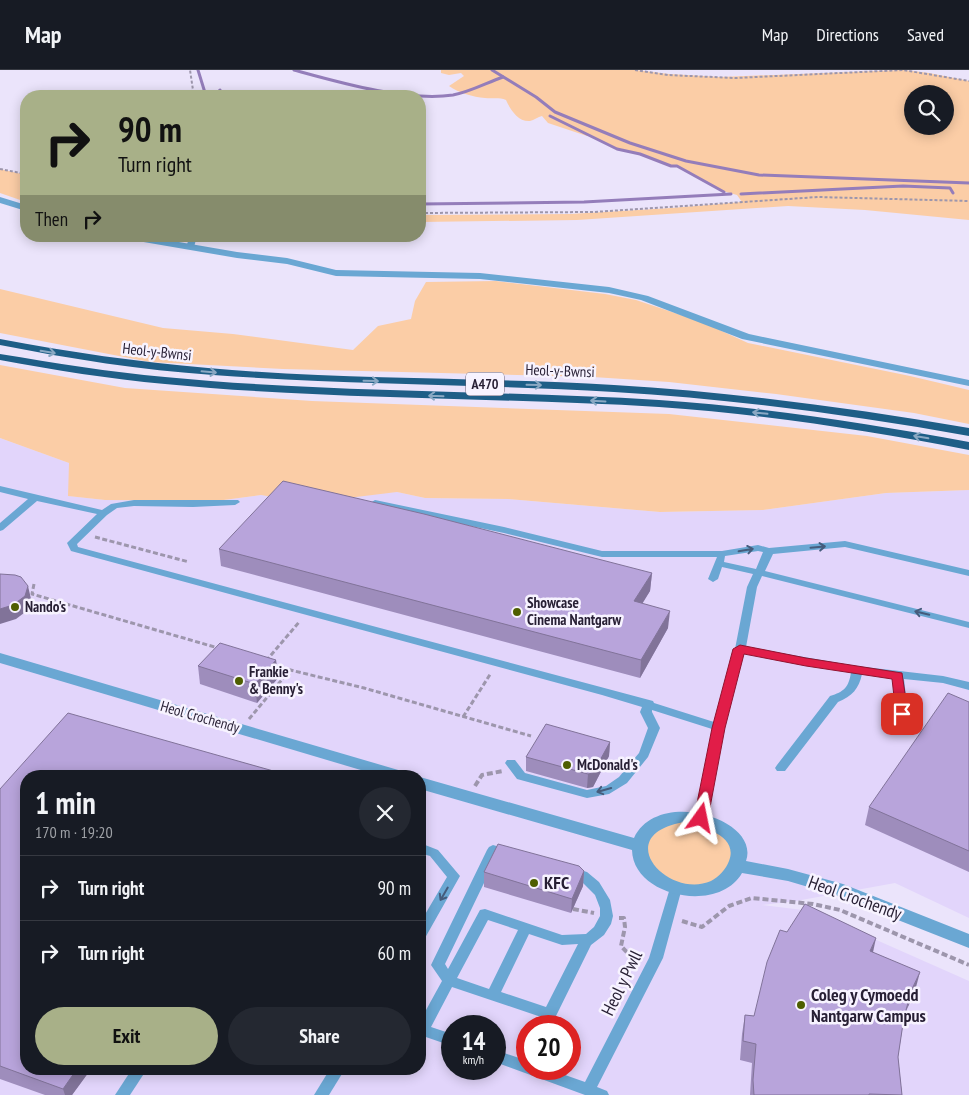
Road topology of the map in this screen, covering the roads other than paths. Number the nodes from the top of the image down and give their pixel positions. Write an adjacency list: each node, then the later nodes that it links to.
1 (0, 200): 2 (street)
2 (20, 206)
3 (161, 242): 5 (street)
4 (192, 242): 5 (lane)
5 (190, 247): 8 (street)
6 (0, 342): 9 (highway, Heol-y-Bwnsi / A470, one-way to 9)
7 (0, 357): 10 (highway, Heol-y-Bwnsi / A470, one-way to 7)
8 (969, 384)
9 (969, 432)
10 (969, 446)
11 (0, 489): 12 (lane)
12 (35, 498): 15 (lane); 16 (lane)
13 (361, 500): 18 (lane)
14 (235, 502): 15 (lane)
15 (104, 513): 28 (lane)
16 (0, 528)
17 (769, 551): 18 (lane, one-way to 17); 19 (lane); 20 (lane, one-way to 20)
18 (721, 559): 19 (lane); 21 (lane)
19 (758, 572): 22 (lane, one-way to 19); 23 (lane)
20 (969, 573)
21 (713, 579)
22 (969, 625)
23 (740, 649): 25 (lane); 29 (lane)
24 (2, 661): 33 (street, Heol Crochendy)
25 (857, 670): 26 (lane); 32 (lane)
26 (898, 676): 27 (lane); 30 (lane)
27 (969, 686)
28 (649, 704): 29 (lane); 31 (lane, one-way to 31)
29 (718, 728): 35 (lane)
30 (892, 730)
31 (512, 766)
32 (781, 768)
33 (379, 770)
34 (426, 785): 36 (street)
35 (701, 818): 36 (street); 38 (street)
36 (639, 846): 39 (street)
37 (426, 850): 40 (lane, one-way to 40)
38 (739, 866): 39 (street); 43 (street, Heol Crochendy)
39 (676, 888): 52 (lane, Heol y Pwll)
40 (426, 924)
41 (526, 928): 42 (lane); 44 (lane); 45 (lane)
42 (587, 939): 44 (lane); 45 (lane)
43 (969, 941)
44 (449, 981): 45 (lane); 46 (lane)
45 (492, 996)
46 (426, 1020)
47 (426, 1031): 48 (lane)
48 (441, 1036)
49 (136, 1075): 53 (lane)
50 (334, 1075): 54 (lane)
51 (562, 1080): 52 (lane, Heol y Pwll)
52 (595, 1092)
53 (122, 1095)
54 (321, 1095)

